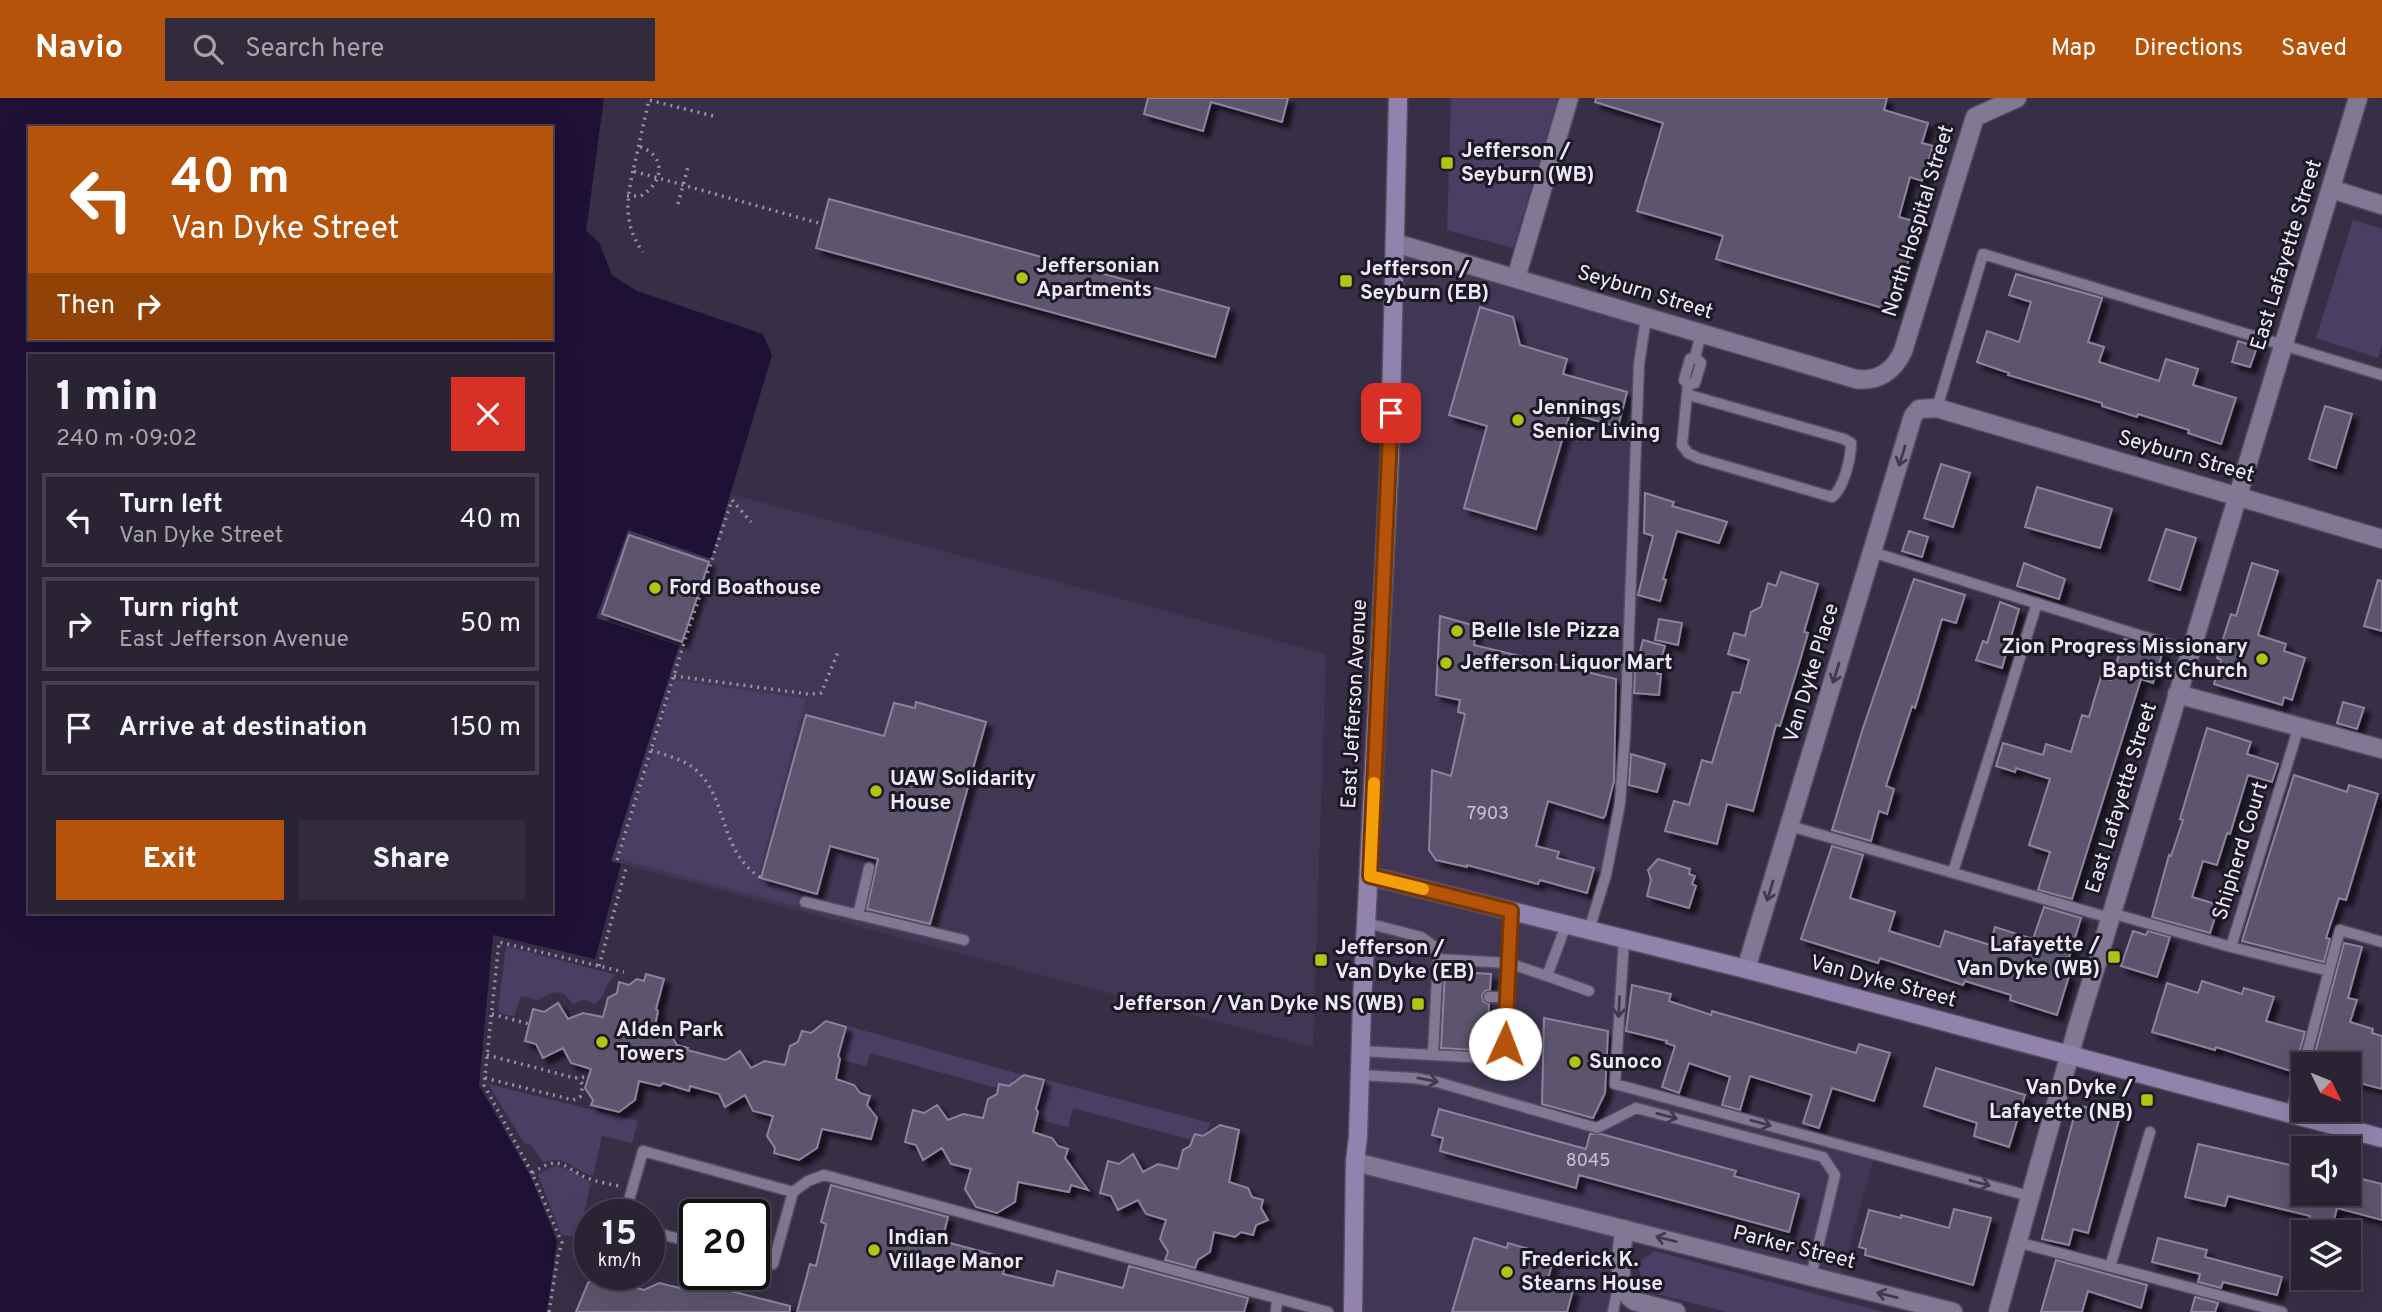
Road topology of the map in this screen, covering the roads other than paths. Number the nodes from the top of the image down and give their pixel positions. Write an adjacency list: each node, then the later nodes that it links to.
1 (1398, 98): 7 (main road, East Jefferson Avenue)
2 (1569, 98): 8 (street)
3 (2017, 98): 12 (street, North Hospital Street)
4 (2358, 98): 5 (street, East Lafayette Street)
5 (2331, 189): 6 (street); 11 (street, East Lafayette Street)
6 (2382, 205)
7 (1395, 243): 8 (street, Seyburn Street); 27 (main road, East Jefferson Avenue)
8 (1516, 278): 9 (street, Seyburn Street)
9 (1646, 318): 10 (street, Seyburn Street); 34 (lane)
10 (1701, 334): 12 (street, Seyburn Street); 14 (lane)
11 (2283, 346): 13 (lane); 15 (lane); 16 (street, East Lafayette Street)
12 (1883, 375)
13 (2382, 375)
14 (1688, 389): 14 (lane)
15 (1937, 408): 16 (street, Seyburn Street); 18 (street, Van Dyke Place, one-way to 18)
16 (2237, 496): 17 (street, Seyburn Street); 20 (street, East Lafayette Street)
17 (2382, 539)
18 (1872, 552): 19 (lane); 24 (street, Van Dyke Place, one-way to 24)
19 (2037, 603): 20 (lane); 26 (lane)
20 (2190, 651): 21 (street, East Lafayette Street)
21 (2177, 694): 22 (street); 31 (street, East Lafayette Street)
22 (2299, 726): 23 (street); 38 (lane, Shipherd Court)
23 (2382, 748)
24 (1790, 826): 26 (lane, Shipherd Court); 41 (street, Van Dyke Place, one-way to 41)
25 (869, 869): 30 (lane)
26 (1953, 872): 31 (lane, Shipherd Court)
27 (1370, 876): 29 (main road, Van Dyke Street); 32 (main road, East Jefferson Avenue)
28 (805, 902): 30 (lane)
29 (1511, 911): 33 (main road, Van Dyke Street); 40 (lane)
30 (858, 915): 36 (lane)
31 (2111, 916): 38 (lane, Shipherd Court); 52 (street, East Lafayette Street)
32 (1367, 923): 39 (lane); 49 (main road, East Jefferson Avenue)
33 (1566, 925): 34 (main road, Van Dyke Street); 43 (lane)
34 (1589, 930): 35 (main road, Van Dyke Street)
35 (1624, 939): 41 (main road, Van Dyke Street); 60 (lane, one-way to 60)
36 (964, 940)
37 (2382, 942): 42 (lane)
38 (2231, 947): 42 (lane)
39 (1438, 959): 40 (lane); 51 (lane)
40 (1508, 963): 43 (lane); 45 (lane)
41 (1746, 969): 52 (main road, Van Dyke Street)
42 (2329, 971): 50 (lane)
43 (1548, 976): 44 (lane)
44 (1589, 991)
45 (1506, 996): 46 (lane); 48 (lane)
46 (1489, 997)
47 (1487, 1029): 48 (lane)
48 (1505, 1029): 51 (lane)
49 (1361, 1051): 51 (lane); 53 (main road, East Jefferson Avenue)
50 (2307, 1052)
51 (1433, 1054)
52 (2069, 1055): 55 (main road, Van Dyke Street); 60 (street, East Lafayette Street)
53 (1360, 1075): 58 (main road, East Jefferson Avenue); 67 (lane, one-way to 67)
54 (2291, 1110): 55 (lane)
55 (2290, 1114): 57 (main road, Van Dyke Street)
56 (2150, 1132): 65 (lane)
57 (2382, 1138)
58 (1355, 1162): 62 (street, Parker Street); 71 (main road, East Jefferson Avenue)
59 (793, 1192): 61 (lane); 64 (lane); 68 (lane)
60 (2029, 1196): 63 (street, East Lafayette Street)
61 (629, 1199)
62 (1624, 1228): 66 (street); 67 (street, Parker Street, one-way to 62)
63 (2017, 1242): 65 (lane); 75 (street, East Lafayette Street)
64 (770, 1263)
65 (2110, 1267): 76 (lane)
66 (1621, 1275): 72 (lane); 73 (street)
67 (1811, 1276): 74 (street, Parker Street, one-way to 67)
68 (1277, 1299): 69 (lane); 70 (lane)
69 (1276, 1312)
70 (1328, 1312)
71 (1353, 1312)
72 (1613, 1312)
73 (1676, 1312)
74 (1953, 1312)
75 (1998, 1312)
76 (2282, 1312)

